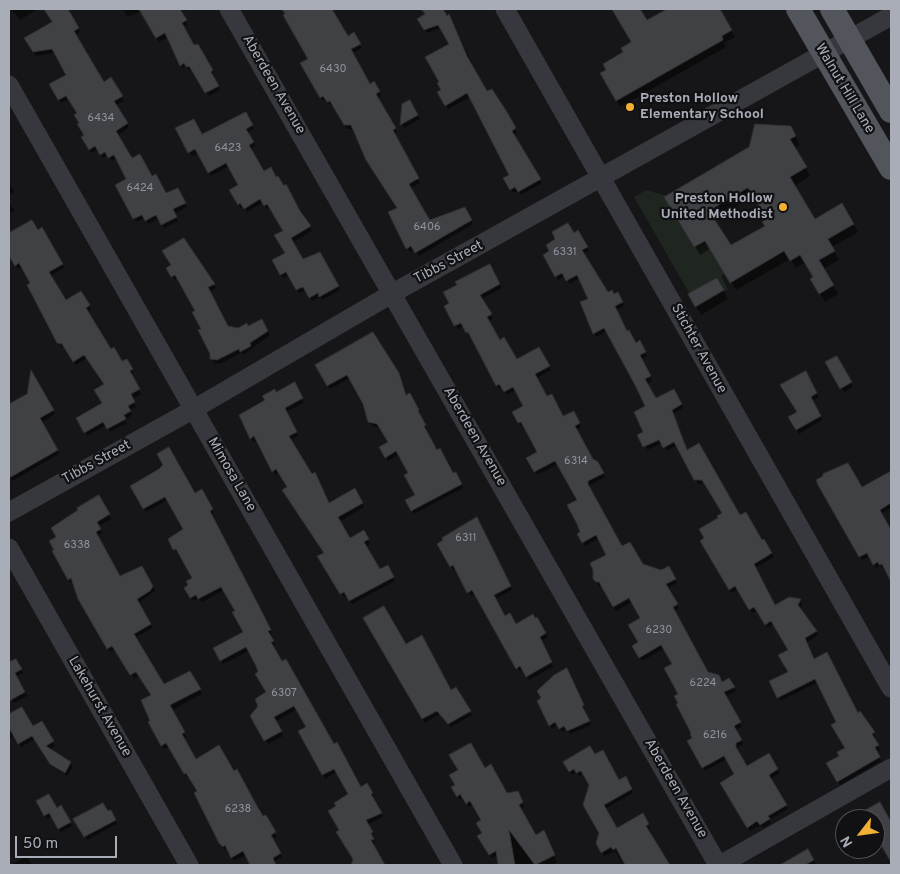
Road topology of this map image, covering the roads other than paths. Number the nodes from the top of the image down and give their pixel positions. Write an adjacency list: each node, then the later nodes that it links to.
1 (229, 9): 12 (street, Aberdeen Avenue)
2 (505, 9): 11 (street, Stichter Avenue)
3 (798, 9): 7 (main road, Walnut Hill Lane)
4 (832, 9): 6 (main road, Walnut Hill Lane)
5 (891, 16): 6 (street, Tibbs Street)
6 (850, 40): 7 (street, Tibbs Street); 9 (main road, Walnut Hill Lane)
7 (823, 54): 10 (main road, Walnut Hill Lane); 11 (street, Tibbs Street)
8 (9, 85): 13 (street, Mimosa Lane)
9 (891, 112)
10 (891, 168)
11 (601, 177): 12 (street, Tibbs Street); 16 (street, Stichter Avenue)
12 (393, 293): 13 (street, Tibbs Street); 20 (street, Aberdeen Avenue)
13 (194, 409): 14 (street, Tibbs Street); 19 (street, Mimosa Lane)
14 (9, 512)
15 (9, 548): 18 (street, Lakehurst Avenue)
16 (891, 688)
17 (891, 768): 20 (street)
18 (189, 865)
19 (453, 865)
20 (719, 865)

